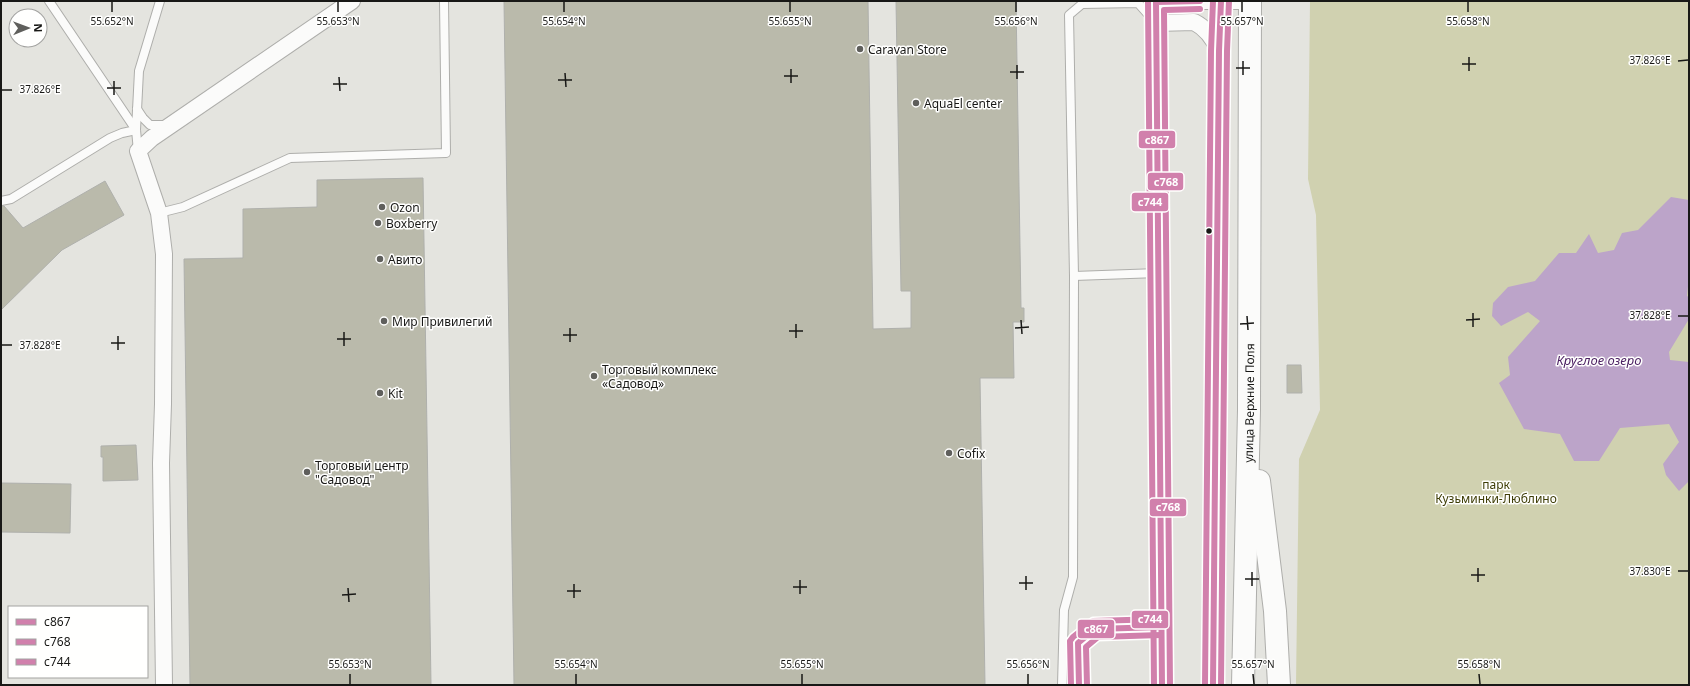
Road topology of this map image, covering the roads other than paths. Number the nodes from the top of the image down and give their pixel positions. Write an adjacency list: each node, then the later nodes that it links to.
1 (49, 1): 14 (lane)
2 (160, 1): 12 (lane)
3 (352, 1): 13 (street)
4 (444, 1): 17 (lane)
5 (1156, 1): 6 (street); 10 (street)
6 (1200, 1)
7 (1203, 1): 8 (street)
8 (1221, 1): 9 (street); 11 (main road)
9 (1250, 1): 20 (main road, улица Верхние Поля)
10 (1156, 23): 11 (street); 18 (street); 19 (lane)
11 (1219, 51): 26 (main road)
12 (137, 108): 13 (lane); 14 (lane)
13 (175, 122): 15 (street)
14 (136, 130): 15 (lane); 16 (lane)
15 (138, 151): 17 (street)
16 (1, 201)
17 (159, 213): 22 (street)
18 (1158, 273): 19 (lane); 21 (street)
19 (1074, 276): 23 (lane)
20 (1249, 410): 27 (main road, улица Верхние Поля); 28 (main road)
21 (1161, 626): 24 (lane); 25 (street)
22 (164, 685)
23 (1062, 685)
24 (1079, 685)
25 (1162, 685)
26 (1213, 685)
27 (1243, 685)
28 (1279, 685)

